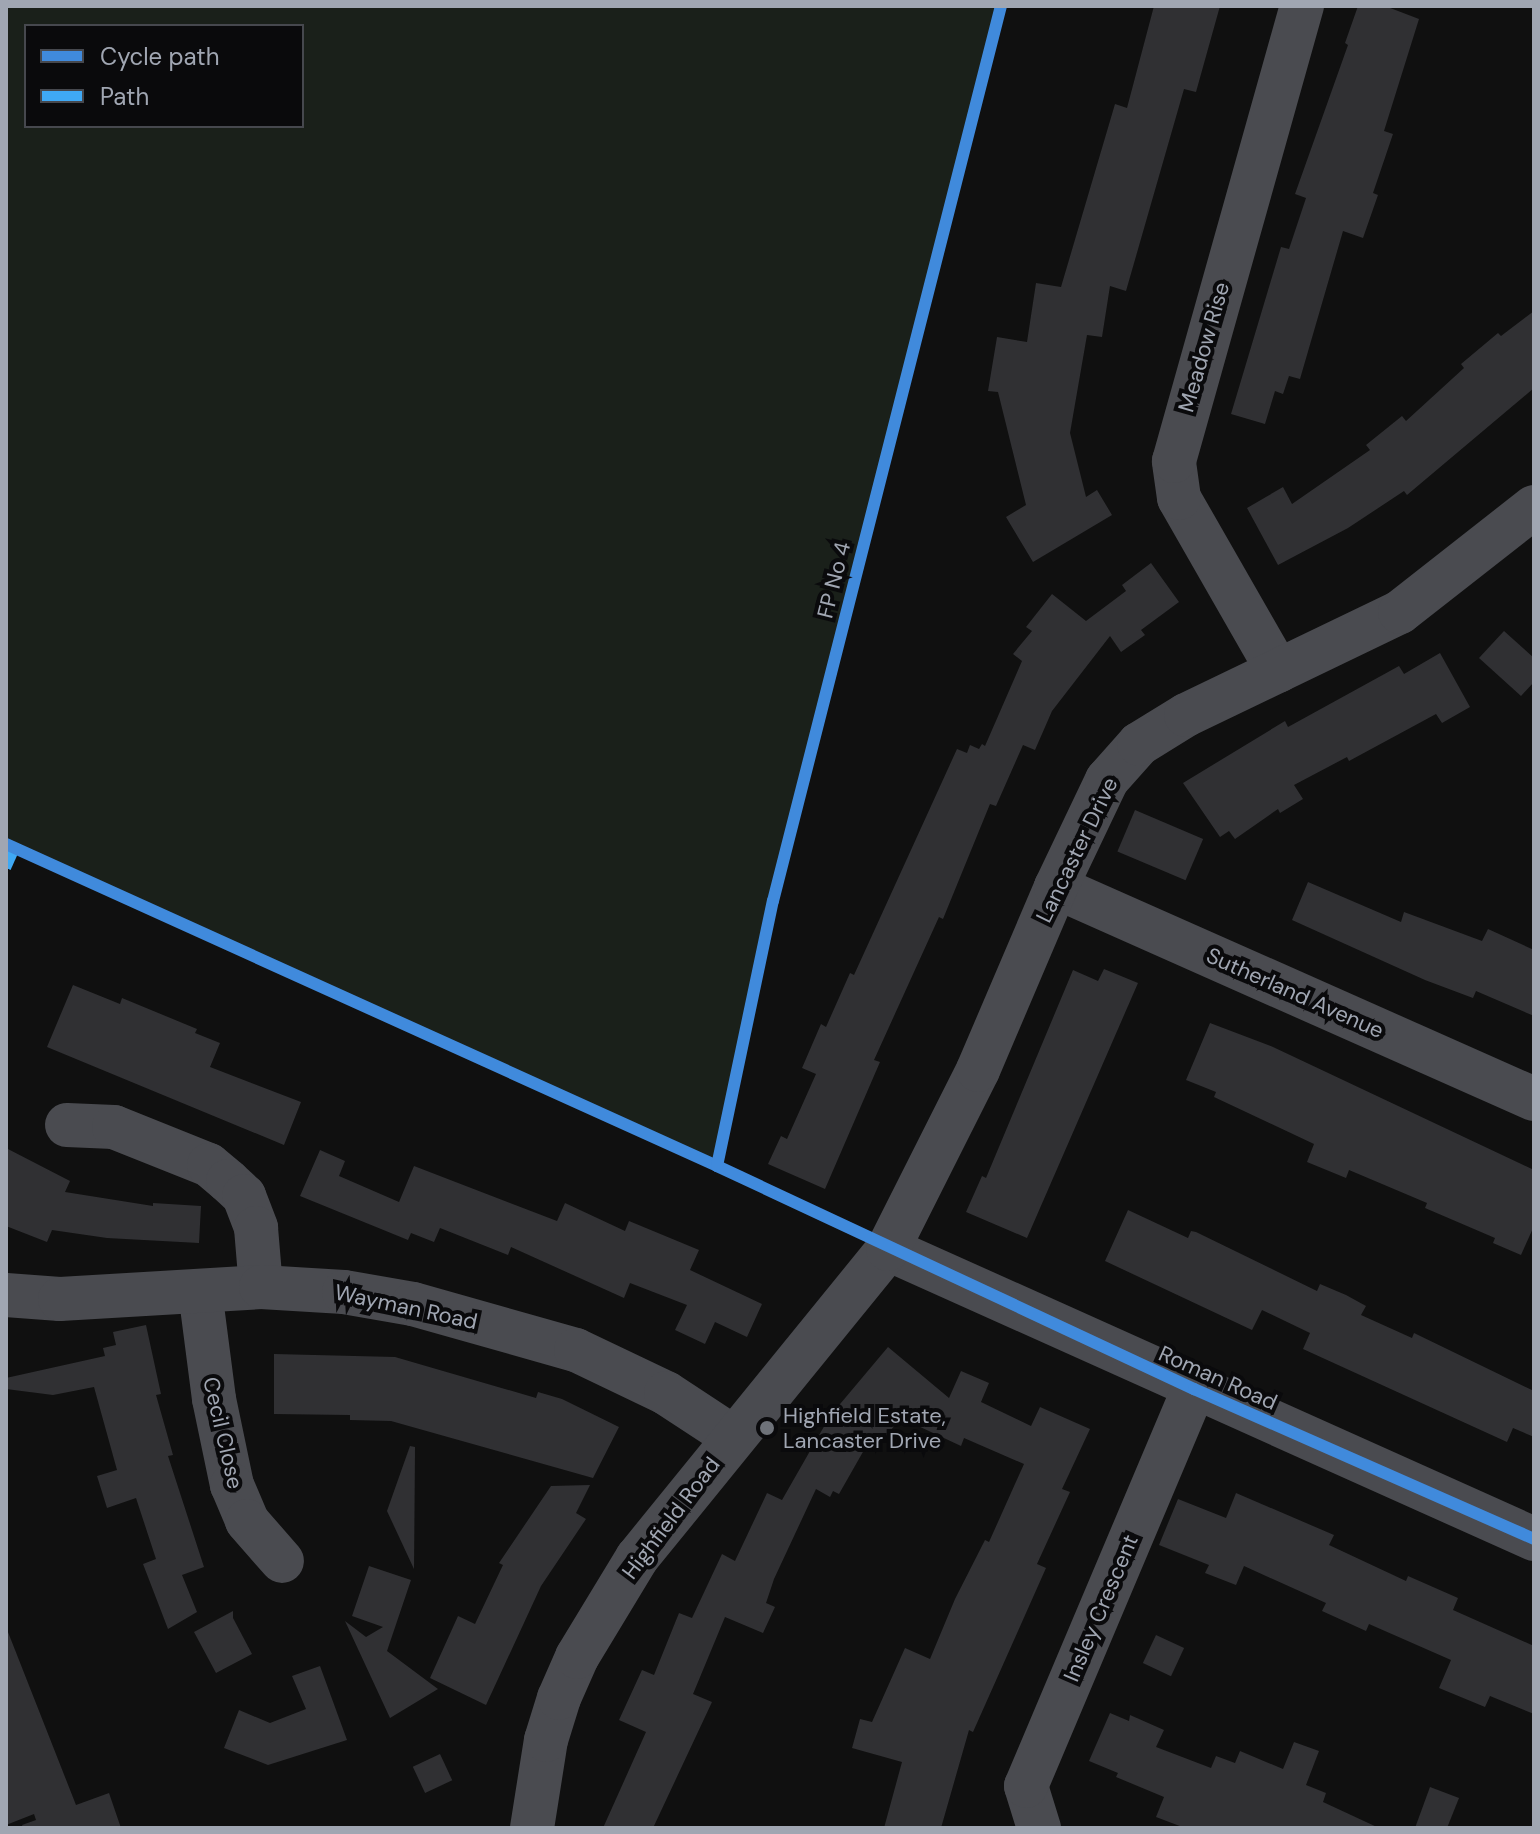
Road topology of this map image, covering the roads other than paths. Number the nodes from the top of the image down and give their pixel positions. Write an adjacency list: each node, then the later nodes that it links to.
1 (1302, 6): 3 (street, Meadow Rise)
2 (1534, 507): 3 (street, Lancaster Drive)
3 (1278, 671): 4 (street, Lancaster Drive)
4 (1056, 887): 5 (street, Sutherland Avenue); 7 (street, Lancaster Drive)
5 (1534, 1099)
6 (67, 1125): 8 (street)
7 (888, 1249): 11 (street, Roman Road); 12 (street, Highfield Road)
8 (261, 1287): 9 (street, Wayman Road); 12 (street, Wayman Road)
9 (200, 1291): 10 (street, Wayman Road); 14 (street, Cecil Close)
10 (6, 1295)
11 (1194, 1389): 13 (street, Roman Road); 16 (street, Insley Crescent)
12 (733, 1437): 15 (street, Highfield Road)
13 (1534, 1539)
14 (282, 1561)
15 (532, 1828)
16 (1039, 1828)

